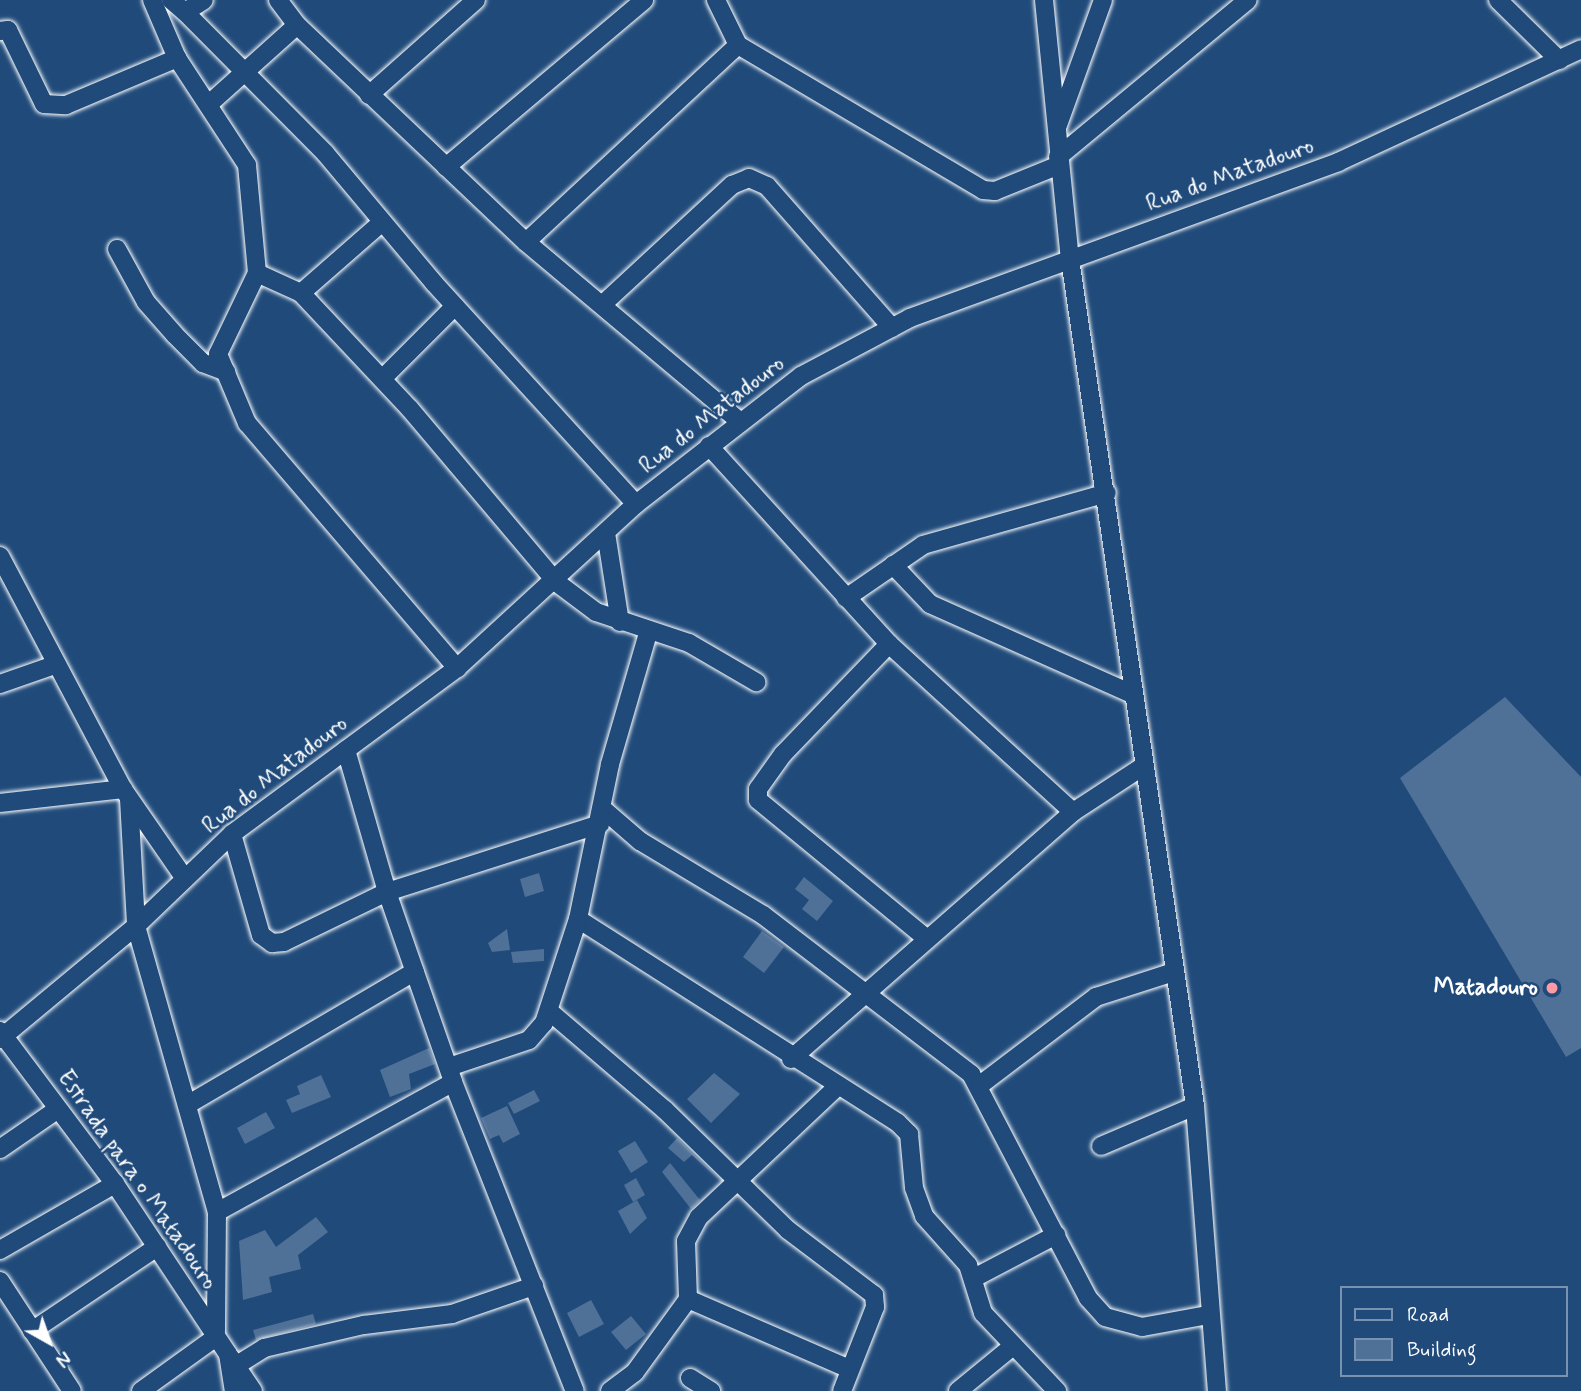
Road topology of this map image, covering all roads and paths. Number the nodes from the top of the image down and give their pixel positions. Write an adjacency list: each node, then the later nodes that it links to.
1 (152, 0): 17 (street)
2 (171, 0): 12 (street)
3 (204, 0): 12 (street)
4 (278, 0): 13 (street)
5 (476, 0): 20 (street)
6 (644, 0): 24 (street)
7 (716, 0): 15 (street)
8 (1044, 0): 22 (street)
9 (1103, 0): 22 (street)
10 (1248, 0): 23 (street)
11 (1498, 0): 18 (street)
12 (185, 12): 19 (street)
13 (297, 25): 19 (street); 20 (street)
14 (0, 31): 17 (street)
15 (738, 45): 23 (street); 26 (street)
16 (1581, 48): 18 (street, Rua do Matadouro)
17 (177, 58): 21 (street)
18 (1559, 60): 28 (street, Rua do Matadouro)
19 (250, 72): 21 (street); 25 (street)
20 (369, 94): 24 (street)
21 (209, 104): 29 (street)
22 (1056, 131): 23 (street)
23 (1059, 161): 28 (street)
24 (446, 167): 26 (street)
25 (381, 223): 30 (street); 32 (street)
26 (526, 242): 31 (street)
27 (117, 249): 34 (street)
28 (1070, 258): 33 (street, Rua do Matadouro); 38 (street)
29 (257, 273): 30 (street); 34 (street)
30 (301, 293): 35 (street)
31 (603, 304): 33 (street); 36 (street)
32 (455, 306): 35 (street); 39 (street)
33 (892, 328): 36 (street, Rua do Matadouro)
34 (226, 372): 49 (street)
35 (382, 379): 43 (street)
36 (738, 420): 37 (street, Rua do Matadouro)
37 (709, 446): 39 (street, Rua do Matadouro); 44 (street)
38 (1107, 493): 42 (street); 52 (street)
39 (636, 504): 40 (street, Rua do Matadouro)
40 (606, 533): 43 (street, Rua do Matadouro); 45 (street)
41 (0, 555): 48 (street)
42 (892, 565): 44 (street); 52 (street)
43 (556, 582): 45 (street); 49 (street, Rua do Matadouro)
44 (846, 598): 47 (street)
45 (620, 622): 46 (street)
46 (648, 633): 50 (street); 58 (street)
47 (889, 644): 57 (street); 64 (street)
48 (57, 664): 51 (street); 55 (street)
49 (457, 668): 53 (street, Rua do Matadouro)
50 (755, 682)
51 (0, 684)
52 (1134, 695): 54 (street)
53 (346, 750): 59 (street, Rua do Matadouro); 61 (street)
54 (1142, 766): 57 (street); 66 (street)
55 (126, 794): 56 (street); 60 (street); 63 (street)
56 (0, 803)
57 (1073, 812): 64 (street)
58 (601, 816): 61 (street); 62 (street); 67 (street)
59 (232, 834): 60 (street, Rua do Matadouro); 61 (street)
60 (185, 879): 63 (street, Rua do Matadouro)
61 (387, 892): 65 (street)
62 (578, 919): 68 (street); 70 (street)
63 (136, 926): 69 (street, Rua do Matadouro); 74 (street)
64 (926, 938): 67 (street)
65 (415, 971): 71 (street); 74 (street)
66 (1174, 972): 72 (street); 75 (street)
67 (865, 992): 70 (street); 72 (street)
68 (549, 1011): 71 (street); 79 (street)
69 (1, 1035): 76 (street, Estrada para o Matadouro)
70 (791, 1059): 73 (street)
71 (451, 1075): 81 (street); 87 (street)
72 (980, 1086): 82 (street)
73 (837, 1087): 79 (street); 85 (street)
74 (187, 1105): 81 (street)
75 (1195, 1106): 77 (street); 89 (street)
76 (58, 1109): 78 (street); 80 (street, Estrada para o Matadouro)
77 (1101, 1146)
78 (0, 1149)
79 (740, 1182): 88 (street); 94 (street)
80 (115, 1184): 83 (street, Estrada para o Matadouro); 84 (street)
81 (217, 1212): 91 (street)
82 (1056, 1235): 85 (street); 89 (street)
83 (157, 1247): 90 (street); 91 (street, Estrada para o Matadouro)
84 (0, 1250)
85 (974, 1278): 92 (street)
86 (0, 1281): 90 (street)
87 (534, 1286): 93 (street); 100 (street)
88 (688, 1299): 94 (street); 101 (street)
89 (1208, 1315): 106 (street)
90 (32, 1331): 96 (street)
91 (216, 1337): 93 (street, Estrada para o Matadouro); 97 (street)
92 (1013, 1346): 104 (street); 105 (street)
93 (232, 1360): 98 (street, Estrada para o Matadouro); 99 (street, Estrada para o Matadouro)
94 (850, 1369): 103 (street)
95 (690, 1378): 102 (street)
96 (72, 1391)
97 (141, 1391)
98 (234, 1391)
99 (253, 1391)
100 (575, 1391)
101 (610, 1391)
102 (711, 1391)
103 (842, 1391)
104 (958, 1391)
105 (1057, 1391)
106 (1217, 1391)

